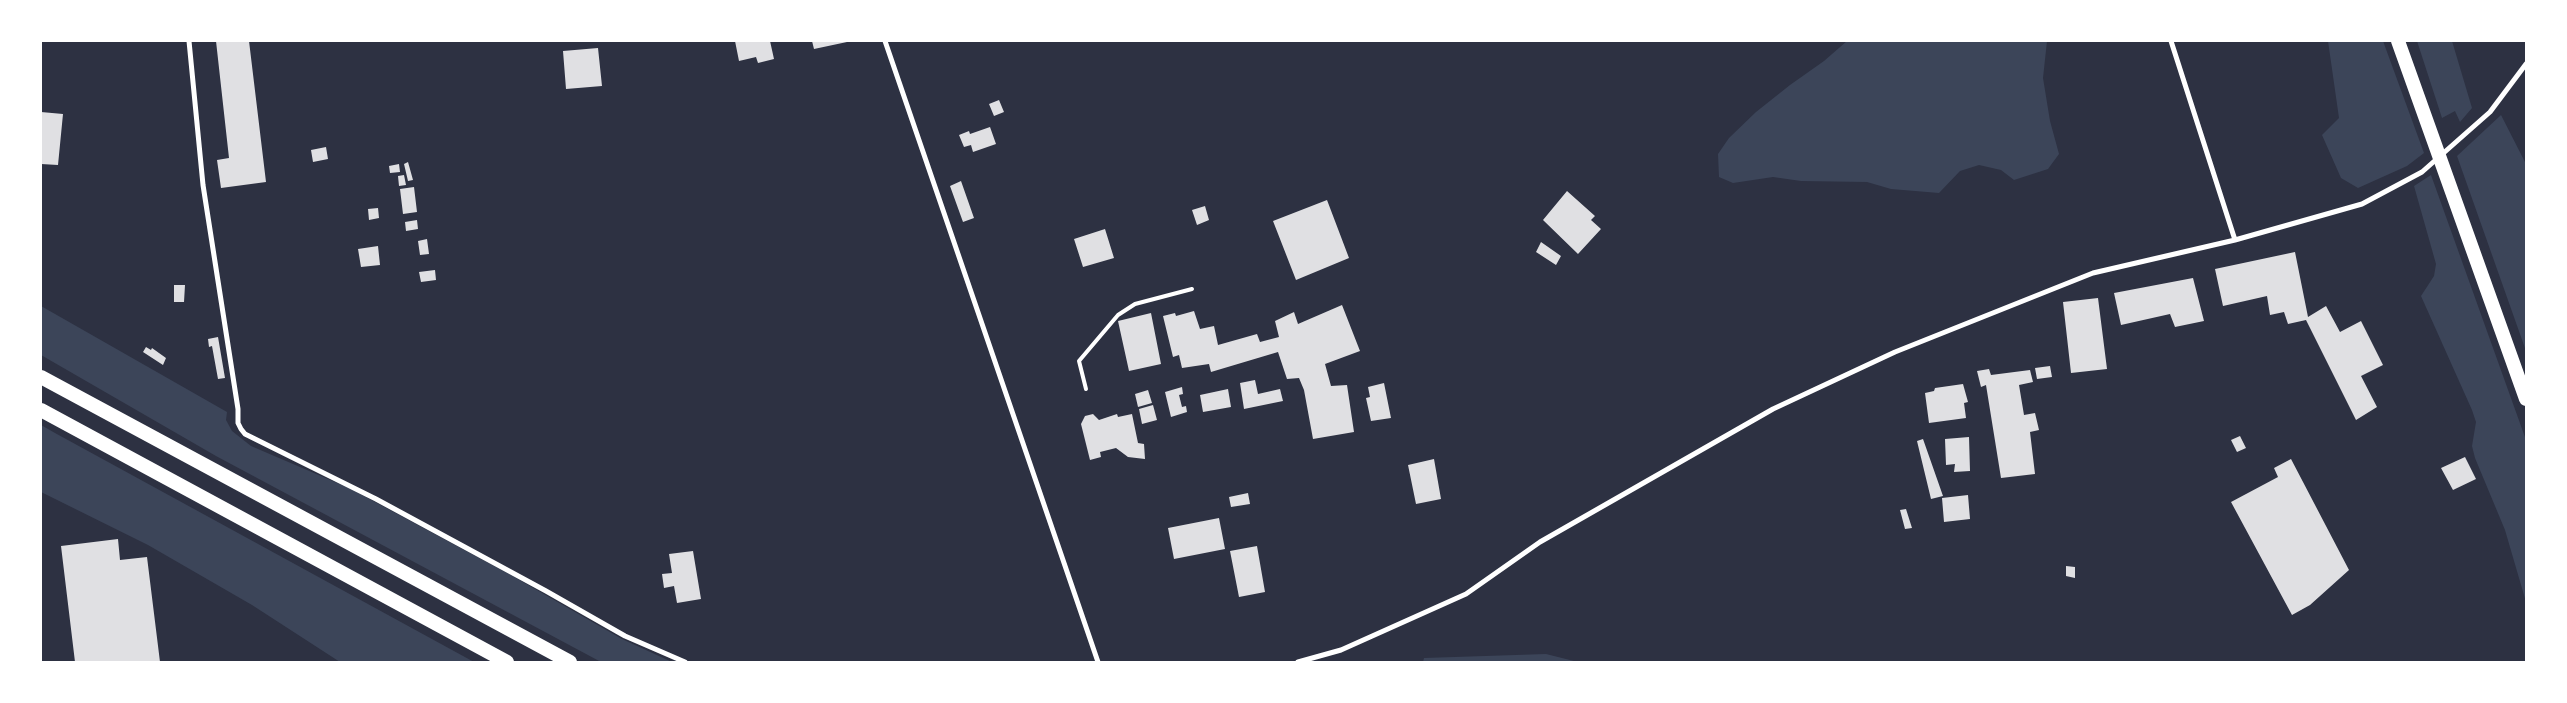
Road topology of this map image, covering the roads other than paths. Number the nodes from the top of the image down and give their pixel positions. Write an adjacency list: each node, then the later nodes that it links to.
1 (189, 41): 14 (street)
2 (885, 41): 15 (street)
3 (2171, 41): 6 (street)
4 (2398, 41): 10 (highway)
5 (2526, 64): 6 (street)
6 (2235, 240): 16 (street)
7 (1192, 289): 9 (lane)
8 (41, 377): 13 (highway)
9 (1086, 388)
10 (2526, 399)
11 (41, 410): 12 (highway)
12 (507, 662)
13 (570, 662)
14 (685, 662)
15 (1098, 662)
16 (1298, 662)

